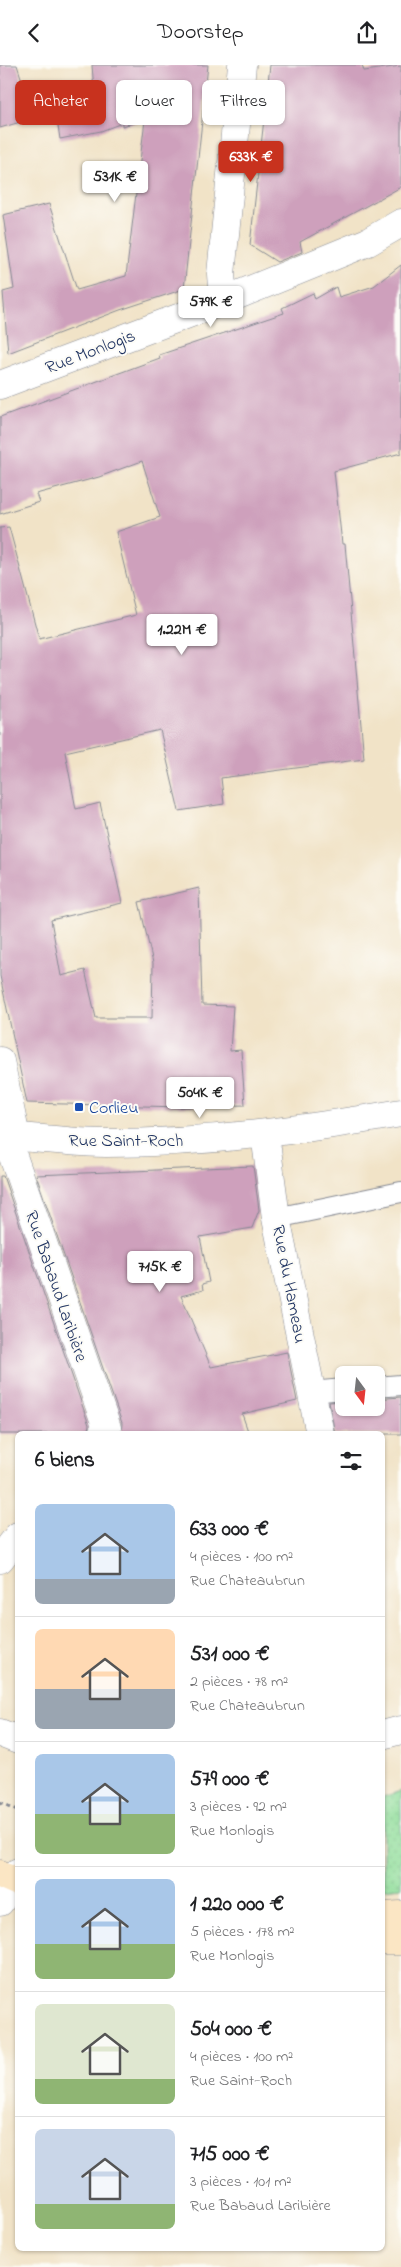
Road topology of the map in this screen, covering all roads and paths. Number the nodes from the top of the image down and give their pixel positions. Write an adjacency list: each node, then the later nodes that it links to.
1 (242, 65): 3 (street)
2 (401, 223): 3 (street, Rue Monlogis)
3 (223, 301): 4 (street, Rue Monlogis)
4 (0, 385)
5 (0, 1061): 8 (street)
6 (401, 1113): 7 (street, Rue Saint-Roch)
7 (265, 1134): 8 (street, Rue Saint-Roch); 10 (street, Rue du Hameau)
8 (7, 1136): 15 (street, Rue Babaud Laribière)
9 (401, 1192): 10 (lane)
10 (276, 1218): 14 (street, Rue du Hameau)
11 (401, 1385): 12 (lane)
12 (385, 1386)
13 (335, 1390): 14 (lane)
14 (311, 1392): 16 (street, Rue du Hameau)
15 (104, 1431)
16 (319, 1431)
17 (15, 1540): 18 (street)
18 (0, 1559)
19 (401, 1730): 21 (street)
20 (0, 1733): 22 (street)
21 (385, 1734)
22 (15, 1739)
23 (0, 1802): 24 (path)
24 (15, 1809)
25 (0, 1854): 26 (main road)
26 (11, 1879)
27 (401, 1915): 28 (main road)
28 (385, 1916)
29 (385, 1941): 30 (main road)
30 (401, 1941)

